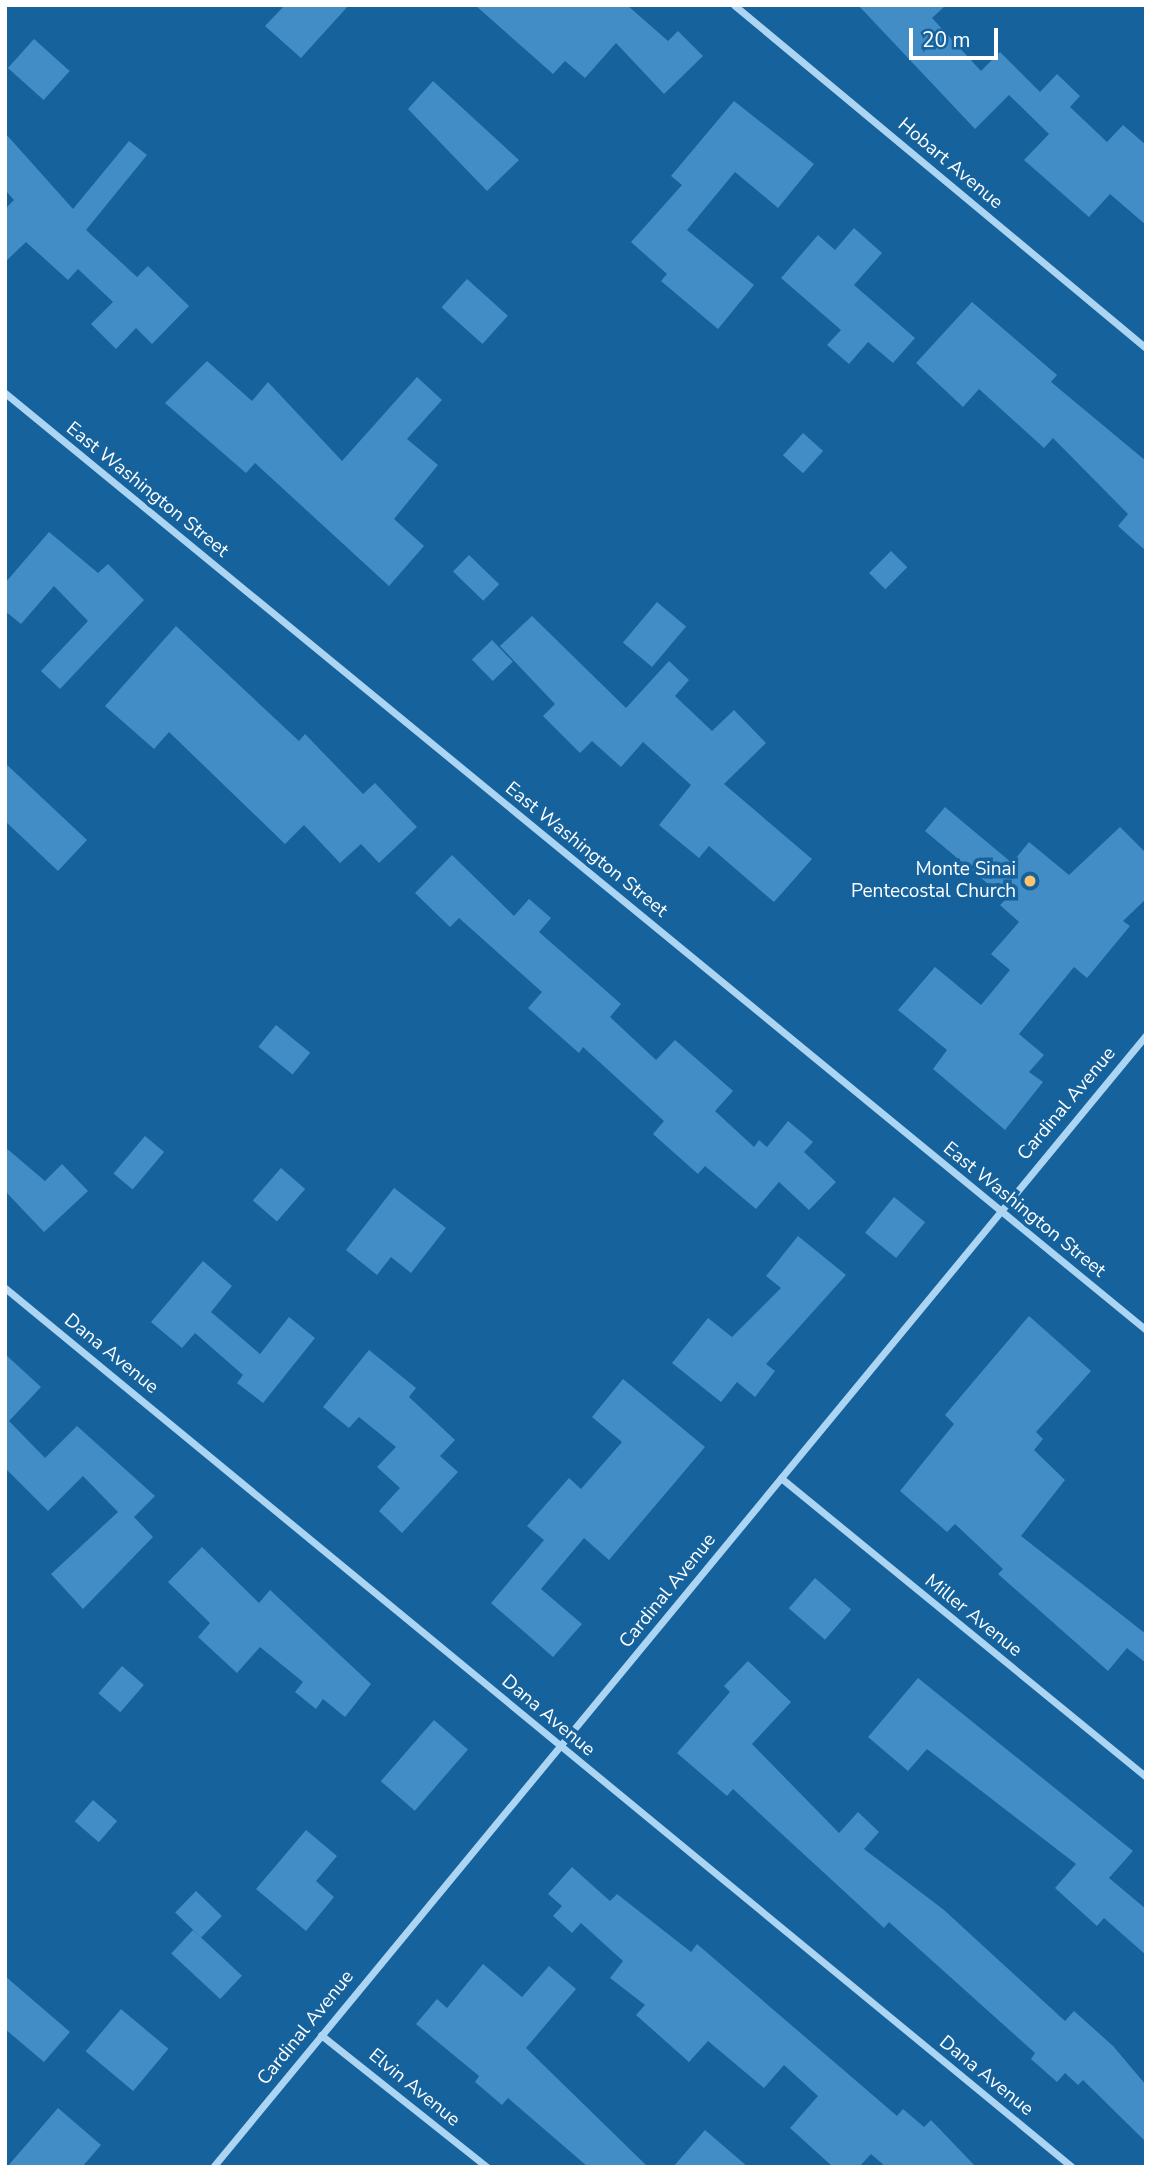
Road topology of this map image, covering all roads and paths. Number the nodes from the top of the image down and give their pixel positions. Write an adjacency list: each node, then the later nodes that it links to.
1 (734, 5): 2 (street, Hobart Avenue)
2 (1146, 348)
3 (5, 393): 5 (street, East Washington Street)
4 (1146, 1035): 5 (street, Cardinal Avenue)
5 (1002, 1212): 7 (street, East Washington Street); 8 (street, Cardinal Avenue)
6 (5, 1288): 9 (street, Dana Avenue)
7 (1146, 1330)
8 (781, 1478): 9 (street, Cardinal Avenue); 10 (street, Miller Avenue)
9 (560, 1747): 11 (street, Cardinal Avenue); 14 (street, Dana Avenue)
10 (1146, 1777)
11 (321, 2035): 12 (street, Cardinal Avenue); 13 (street, Elvin Avenue)
12 (213, 2167)
13 (486, 2167)
14 (1072, 2167)

